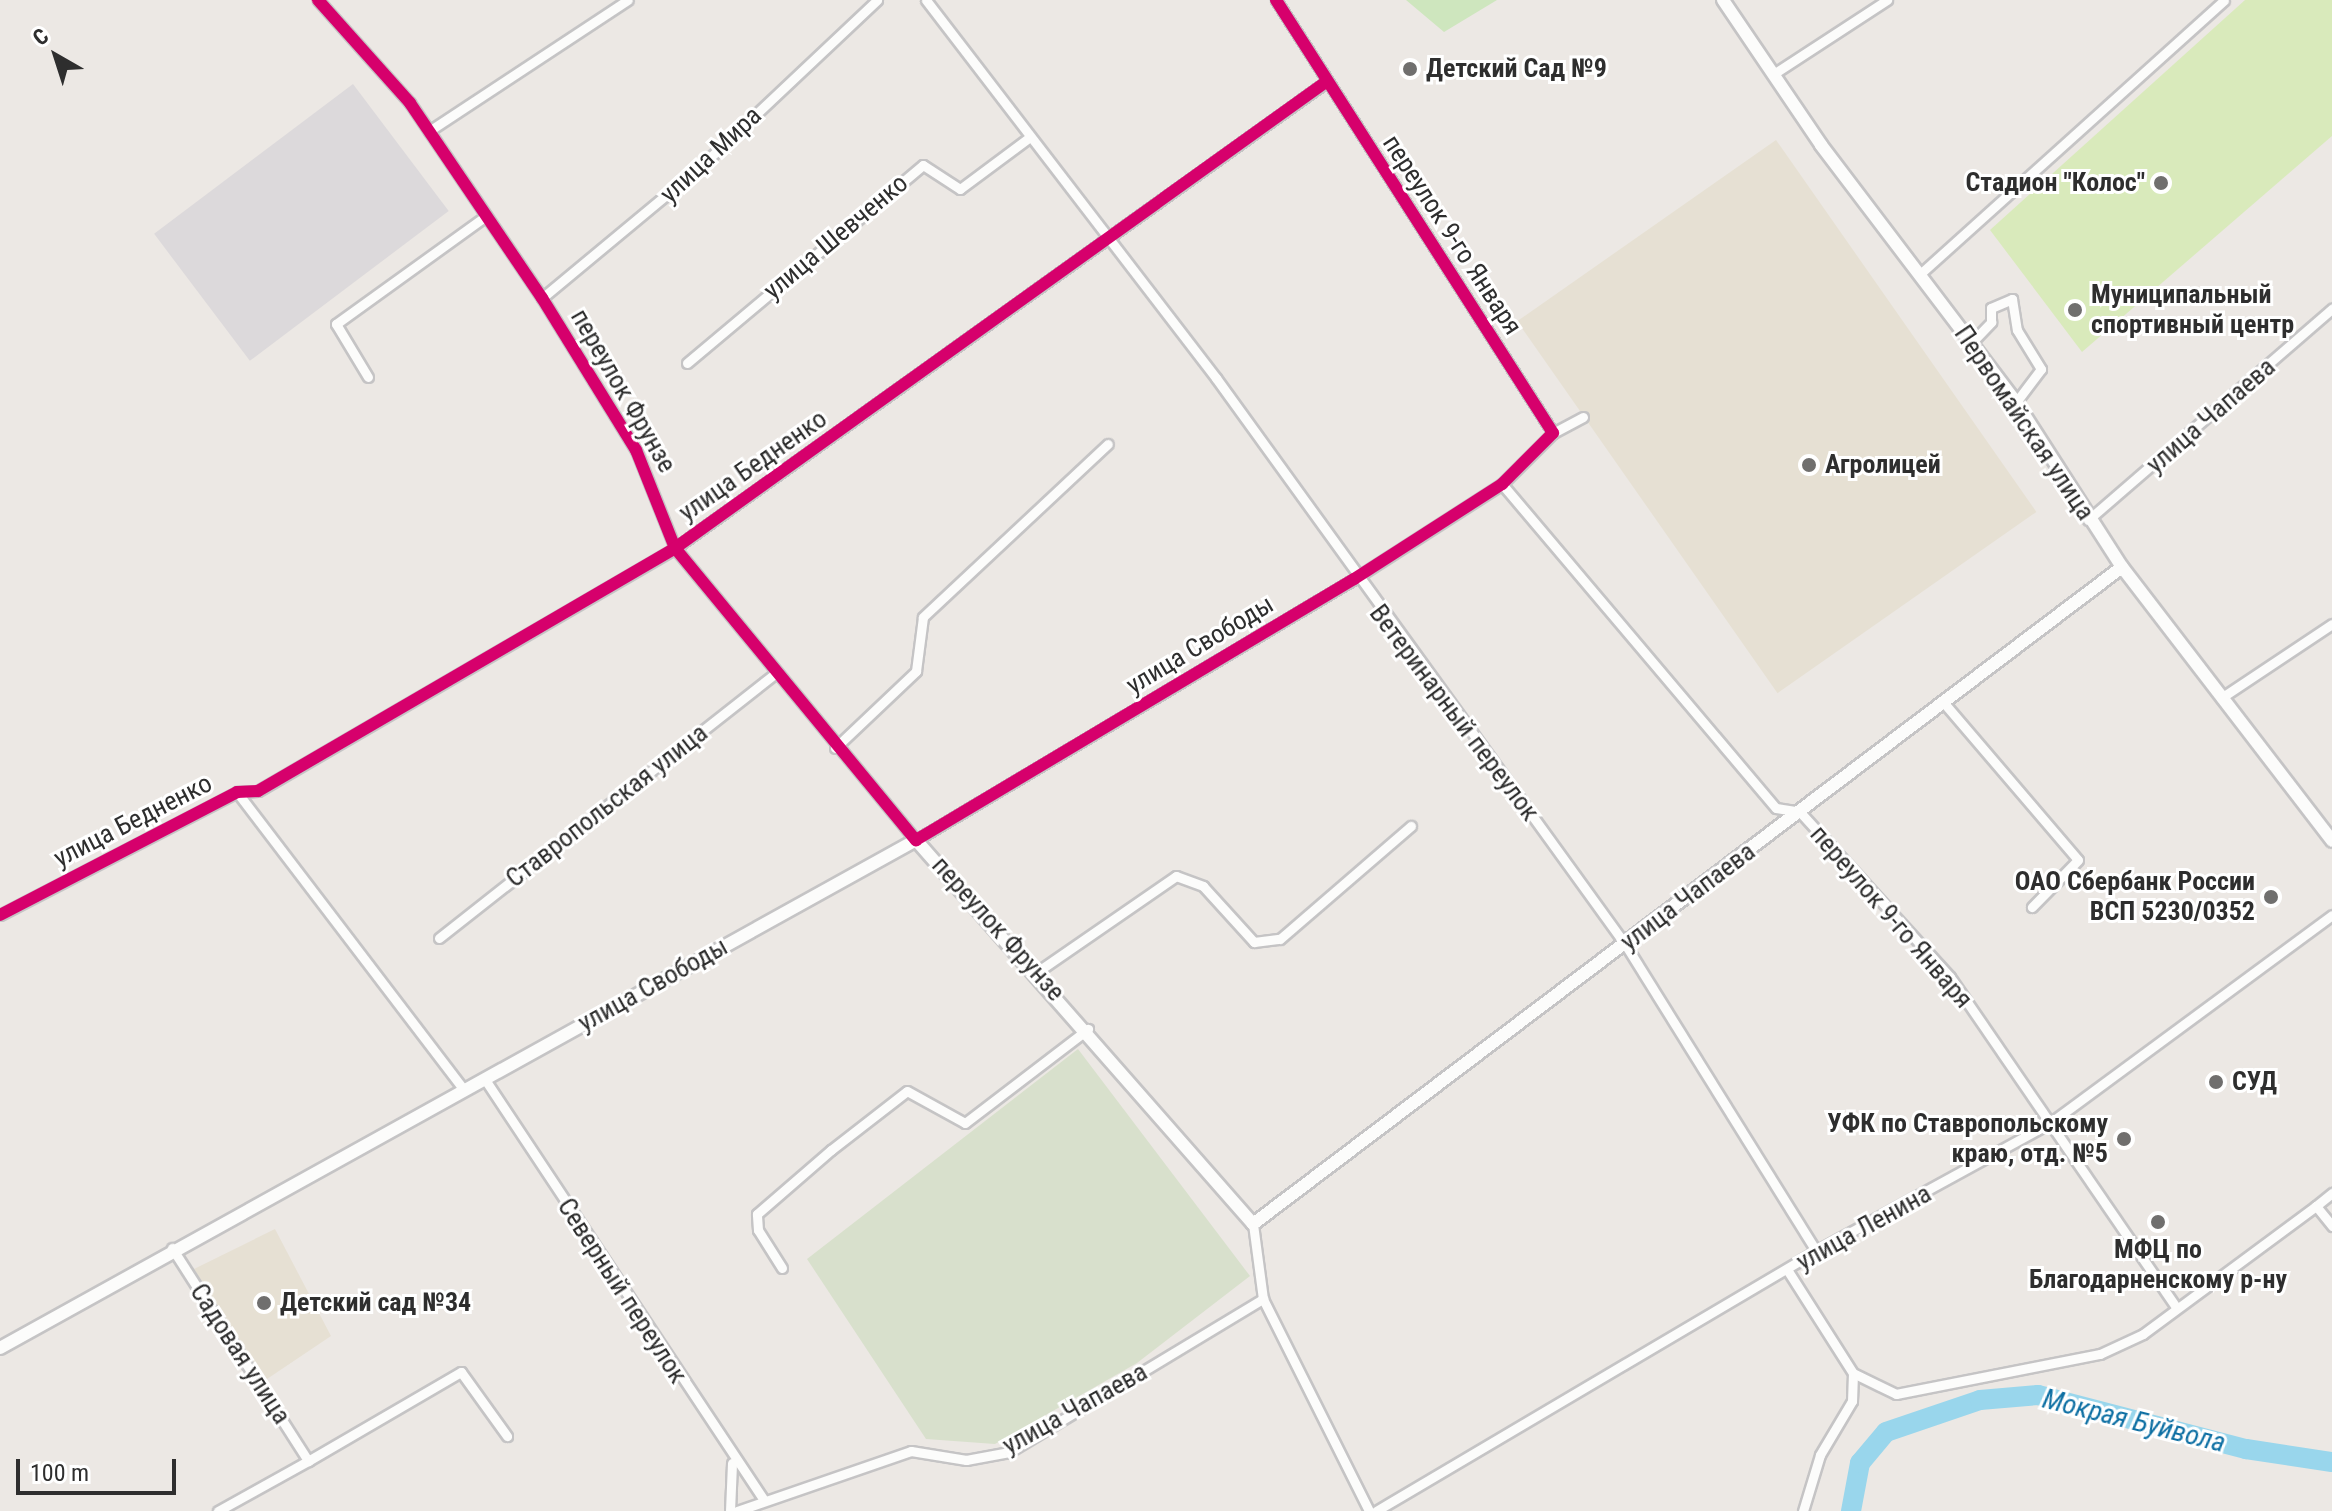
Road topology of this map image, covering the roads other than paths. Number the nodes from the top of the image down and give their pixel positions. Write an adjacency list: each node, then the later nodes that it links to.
1 (318, 0): 11 (street, переулок Фрунзе)
2 (628, 0): 11 (street)
3 (926, 0): 12 (street, Ветеринарный переулок)
4 (1276, 0): 10 (street, переулок 9-го Января)
5 (1723, 0): 9 (main road, Первомайская улица)
6 (1887, 0): 9 (street)
7 (2224, 0): 15 (street)
8 (875, 2): 16 (street, улица Мира)
9 (1775, 73): 15 (main road, Первомайская улица)
10 (1326, 82): 14 (street, улица Бедненко); 23 (street, переулок 9-го Января)
11 (429, 131): 13 (street, переулок Фрунзе)
12 (1027, 139): 14 (street, Ветеринарный переулок); 19 (street, улица Шевченко)
13 (486, 216): 16 (street, переулок Фрунзе); 20 (street)
14 (1110, 235): 27 (street, улица Бедненко); 29 (street, Ветеринарный переулок)
15 (1920, 274): 18 (main road, Первомайская улица)
16 (542, 298): 27 (street, переулок Фрунзе)
17 (2332, 309): 26 (street, улица Чапаева)
18 (1972, 342): 21 (main road, Первомайская улица); 21 (street)
19 (687, 363)
20 (368, 377)
21 (2016, 402): 26 (main road, Первомайская улица)
22 (1583, 417): 23 (street)
23 (1553, 433): 25 (street)
24 (1108, 444): 34 (street)
25 (1502, 484): 29 (street, улица Свободы); 36 (street, переулок 9-го Января)
26 (2088, 520): 28 (main road, Первомайская улица)
27 (675, 548): 31 (street, переулок Фрунзе); 35 (street, улица Бедненко)
28 (2122, 567): 32 (main road, Первомайская улица); 33 (main road, улица Чапаева)
29 (1354, 579): 38 (street, улица Свободы); 44 (street, Ветеринарный переулок)
30 (2332, 624): 32 (street)
31 (775, 674): 34 (street, переулок Фрунзе); 43 (street, Ставропольская улица)
32 (2221, 698): 39 (main road, Первомайская улица)
33 (1944, 703): 36 (main road, улица Чапаева); 40 (street)
34 (835, 748): 38 (street, переулок Фрунзе)
35 (237, 792): 41 (street, улица Бедненко); 48 (street)
36 (1800, 812): 44 (main road, улица Чапаева); 49 (street, переулок 9-го Января)
37 (1411, 826): 45 (street)
38 (916, 840): 45 (main road, переулок Фрунзе); 47 (main road, улица Свободы)
39 (2332, 841)
40 (2032, 907)
41 (0, 915)
42 (2332, 915): 49 (street, улица Ленина)
43 (439, 938)
44 (1625, 944): 52 (main road, улица Чапаева); 55 (street, Ветеринарный переулок)
45 (1037, 972): 46 (main road, переулок Фрунзе)
46 (1088, 1029): 52 (main road, переулок Фрунзе); 56 (street)
47 (484, 1078): 48 (main road, улица Свободы); 64 (street, Северный переулок)
48 (463, 1089): 54 (main road, улица Свободы)
49 (2050, 1123): 55 (street, улица Ленина); 59 (street, переулок 9-го Января)
50 (2332, 1193): 51 (street)
51 (2316, 1206): 53 (street); 59 (street)
52 (1253, 1224): 58 (street)
53 (2332, 1226)
54 (172, 1248): 60 (main road, улица Свободы); 63 (street, Садовая улица)
55 (1816, 1251): 57 (street, улица Ленина)
56 (782, 1268)
57 (1788, 1271): 61 (street); 70 (street, улица Ленина)
58 (1263, 1299): 65 (street, улица Чапаева); 69 (street)
59 (2176, 1307): 61 (street)
60 (0, 1348)
61 (1853, 1373): 71 (street)
62 (507, 1436): 63 (street)
63 (308, 1461): 66 (street)
64 (732, 1463): 65 (street, Северный переулок); 67 (street)
65 (764, 1500): 68 (street, улица Чапаева)
66 (218, 1511)
67 (730, 1511)
68 (737, 1511)
69 (1369, 1511)
70 (1376, 1511)
71 (1803, 1511)

